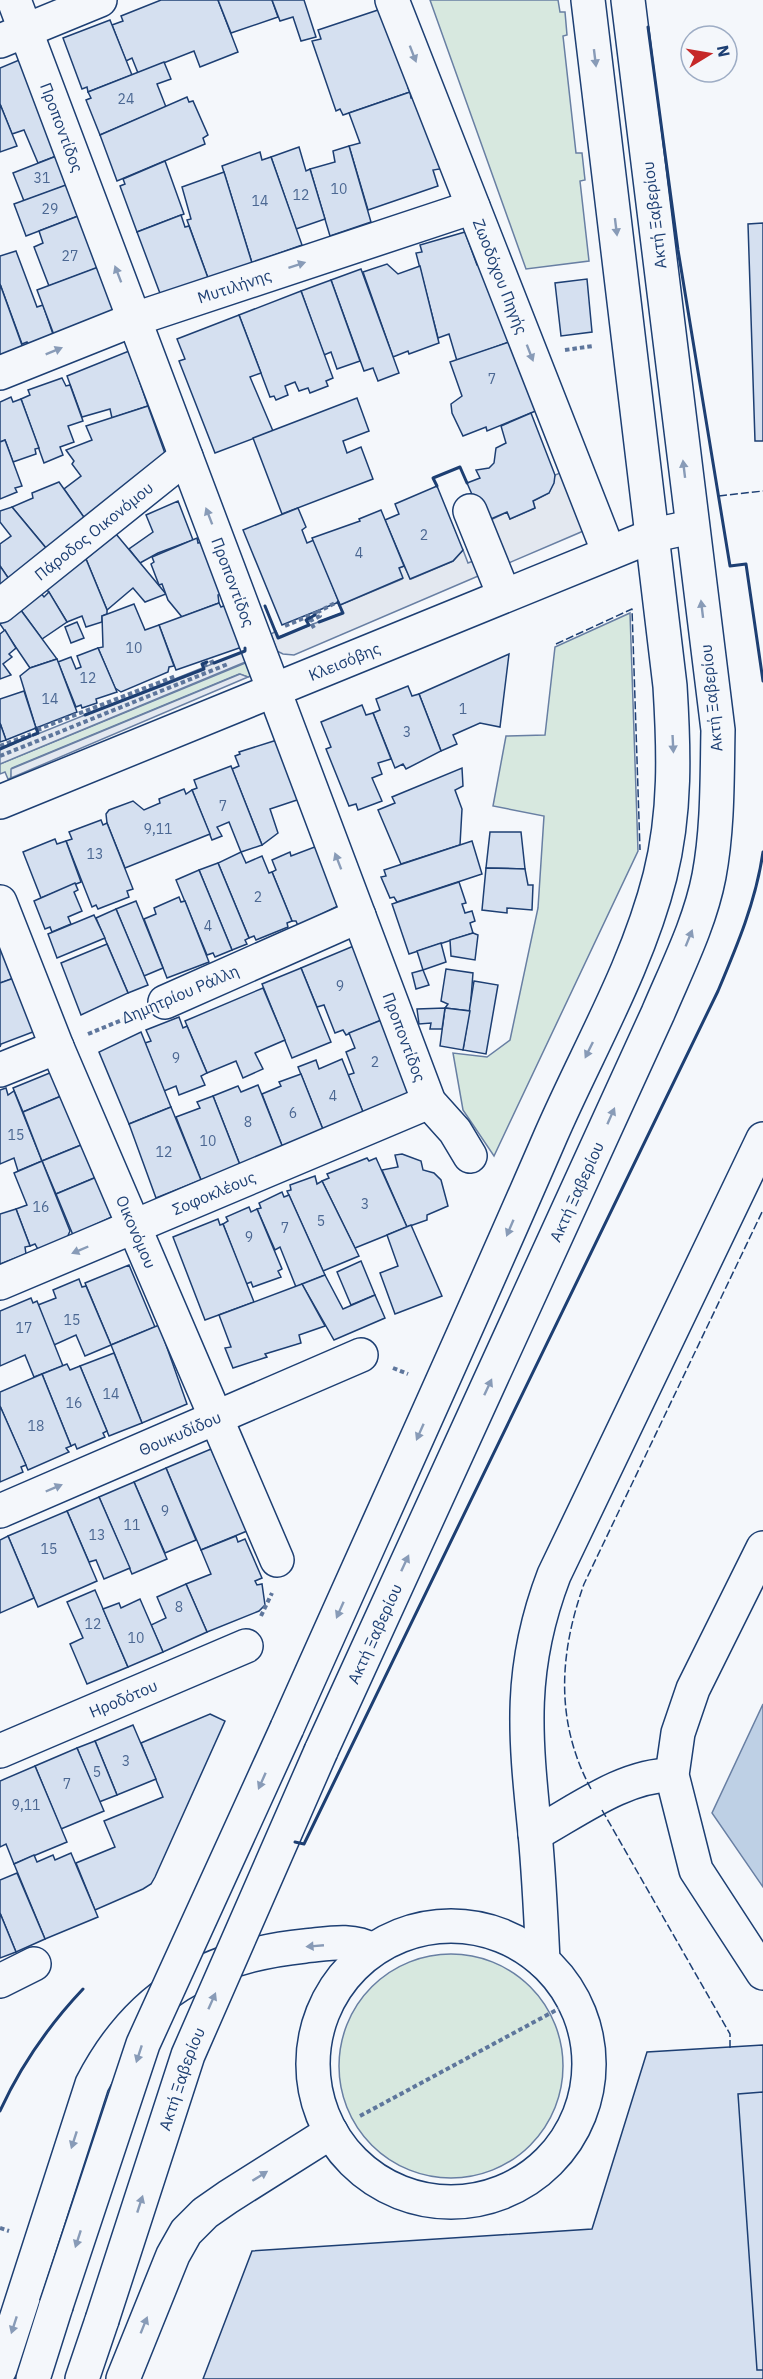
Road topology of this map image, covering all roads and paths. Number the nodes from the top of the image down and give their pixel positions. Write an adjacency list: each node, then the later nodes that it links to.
1 (14, 0): 6 (street, Προποντίδος)
2 (100, 0): 6 (street)
3 (392, 0): 7 (street, Ζωοδόχου Πηγής, one-way to 7)
4 (588, 0): 9 (street, one-way to 9)
5 (628, 0): 14 (street, Ακτή Ξαβερίου, one-way to 5)
6 (13, 36): 8 (street, Προποντίδος, one-way to 6)
7 (473, 207): 8 (street, Μυτιλήνης, one-way to 7); 10 (street, Ζωοδόχου Πηγής, one-way to 10)
8 (135, 319): 11 (street, Μυτιλήνης, one-way to 8); 12 (street, Προποντίδος)
9 (630, 341): 10 (path); 15 (street)
10 (531, 354): 16 (street, Ζωοδόχου Πηγής)
11 (0, 373)
12 (186, 457): 19 (street, Πάροδος Οικονόμου); 28 (street, Προποντίδος, one-way to 12)
13 (463, 514): 17 (street)
14 (691, 527): 15 (street, Κλεισόβης); 64 (street, Ακτή Ξαβερίου, one-way to 14, bridge)
15 (654, 535): 16 (street, Κλεισόβης); 46 (street, one-way to 46)
16 (609, 553): 17 (street, Κλεισόβης)
17 (497, 598): 28 (street, Κλεισόβης)
18 (335, 603): 20 (path)
19 (0, 606)
20 (318, 612): 21 (path); 22 (path)
21 (279, 628)
22 (314, 628)
23 (214, 662): 25 (path)
24 (232, 662): 33 (path)
25 (206, 668)
26 (176, 676): 29 (path)
27 (132, 687): 29 (path)
28 (273, 689): 34 (street, Κλεισόβης); 36 (street, Προποντίδος, one-way to 28)
29 (134, 693): 30 (path)
30 (40, 733)
31 (31, 734): 32 (path)
32 (0, 746)
33 (0, 756)
34 (0, 802)
35 (0, 902): 38 (street, Οικονόμου)
36 (359, 916): 37 (street, Δημητρίου Ράλλη); 40 (street, Προποντίδος)
37 (165, 1002): 38 (path, Δημητρίου Ράλλη)
38 (57, 1047): 39 (street); 43 (street, Οικονόμου)
39 (0, 1070)
40 (429, 1102): 42 (street, Προποντίδος); 43 (street, Σοφοκλέους)
41 (763, 1140): 54 (street)
42 (470, 1156)
43 (134, 1227): 44 (street, Σοφοκλέους, one-way to 44); 47 (street, Οικονόμου)
44 (0, 1283)
45 (362, 1355): 46 (path); 47 (street, Θουκυδίδου)
46 (440, 1388): 63 (street, one-way to 63, bridge)
47 (216, 1419): 48 (street, Θουκυδίδου, one-way to 47); 50 (street, Οικονόμου)
48 (0, 1511)
49 (763, 1548): 53 (street)
50 (277, 1560): 51 (path)
51 (246, 1646): 52 (street, Ηροδότου)
52 (0, 1750)
53 (672, 1775): 54 (street); 58 (street)
54 (535, 1834): 56 (street)
55 (372, 1950): 56 (street); 61 (street); 62 (street, one-way to 62)
56 (543, 1961): 60 (street)
57 (34, 1964): 59 (street)
58 (763, 1973)
59 (0, 1981)
60 (573, 2001): 61 (path); 61 (street)
61 (331, 2132): 65 (street, one-way to 61)
62 (0, 2370)
63 (33, 2379)
64 (82, 2379)
65 (123, 2379)

